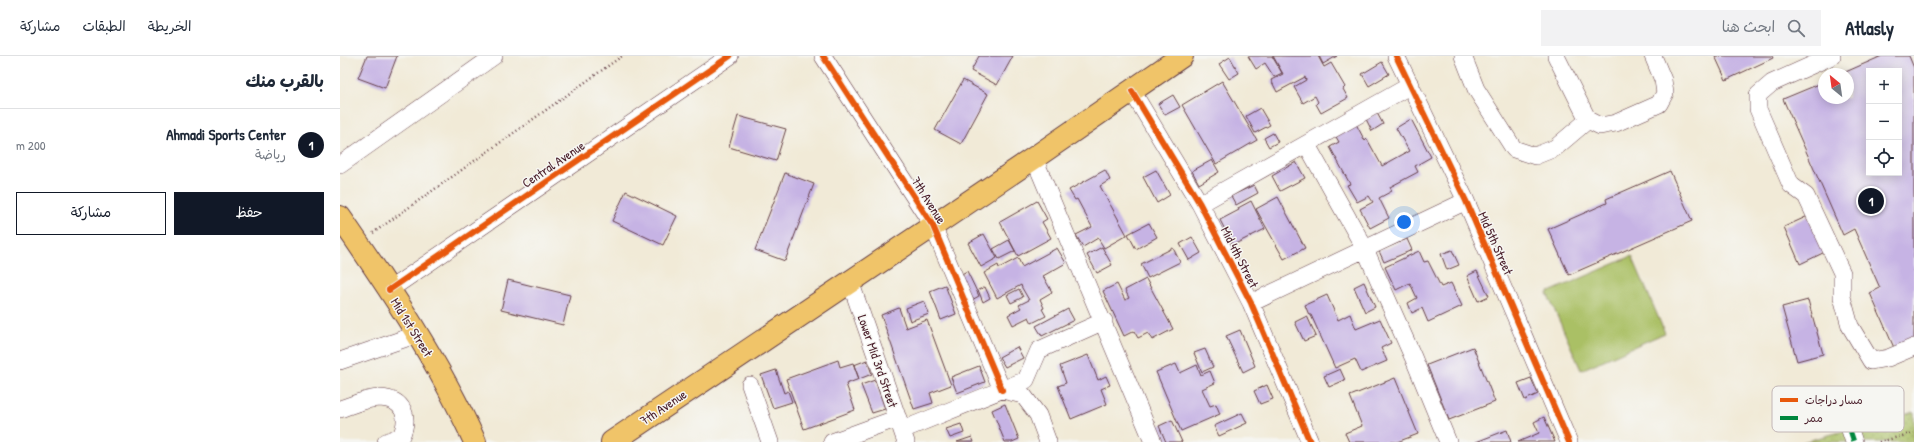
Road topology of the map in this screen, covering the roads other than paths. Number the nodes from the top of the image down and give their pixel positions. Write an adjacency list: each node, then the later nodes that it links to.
1 (494, 56): 15 (street)
2 (730, 56): 22 (street, Central Avenue)
3 (823, 56): 19 (street, 7th Avenue)
4 (1182, 56): 11 (main road, 7th Avenue)
5 (1396, 56): 10 (street, Mid 5th Street)
6 (1463, 56): 12 (street)
7 (1556, 56): 12 (street)
8 (1653, 56): 12 (street)
9 (1832, 56): 26 (street)
10 (1411, 85): 13 (street); 16 (street, Mid 5th Street)
11 (1132, 91): 14 (main road, 7th Avenue); 17 (street, Mid 4th Street)
12 (1588, 120)
13 (1307, 145): 17 (street); 20 (street)
14 (1034, 158): 19 (main road, 7th Avenue); 24 (street)
15 (340, 165)
16 (1466, 201): 20 (street); 42 (street, Mid 5th Street)
17 (1200, 204): 23 (street, Mid 4th Street)
18 (340, 217): 22 (main road, Mid 1st Street)
19 (933, 226): 21 (main road, 7th Avenue); 29 (street, 7th Avenue)
20 (1365, 249): 23 (street); 41 (street)
21 (850, 281): 31 (street, Lower Mid 3rd Street); 35 (main road, 7th Avenue)
22 (389, 290): 25 (main road, Mid 1st Street)
23 (1251, 302): 40 (street, Mid 4th Street)
24 (1104, 321): 29 (street); 39 (street)
25 (418, 334): 27 (street); 34 (main road, Mid 1st Street)
26 (1914, 347)
27 (340, 361)
28 (750, 385): 36 (street)
29 (1002, 390): 31 (street); 38 (street)
30 (340, 409): 33 (street)
31 (902, 430): 37 (street)
32 (1851, 432): 43 (street)
33 (386, 442)
34 (475, 442)
35 (612, 442)
36 (770, 442)
37 (832, 442)
38 (1048, 442)
39 (1154, 442)
40 (1310, 442)
41 (1448, 442)
42 (1569, 442)
43 (1854, 442)

